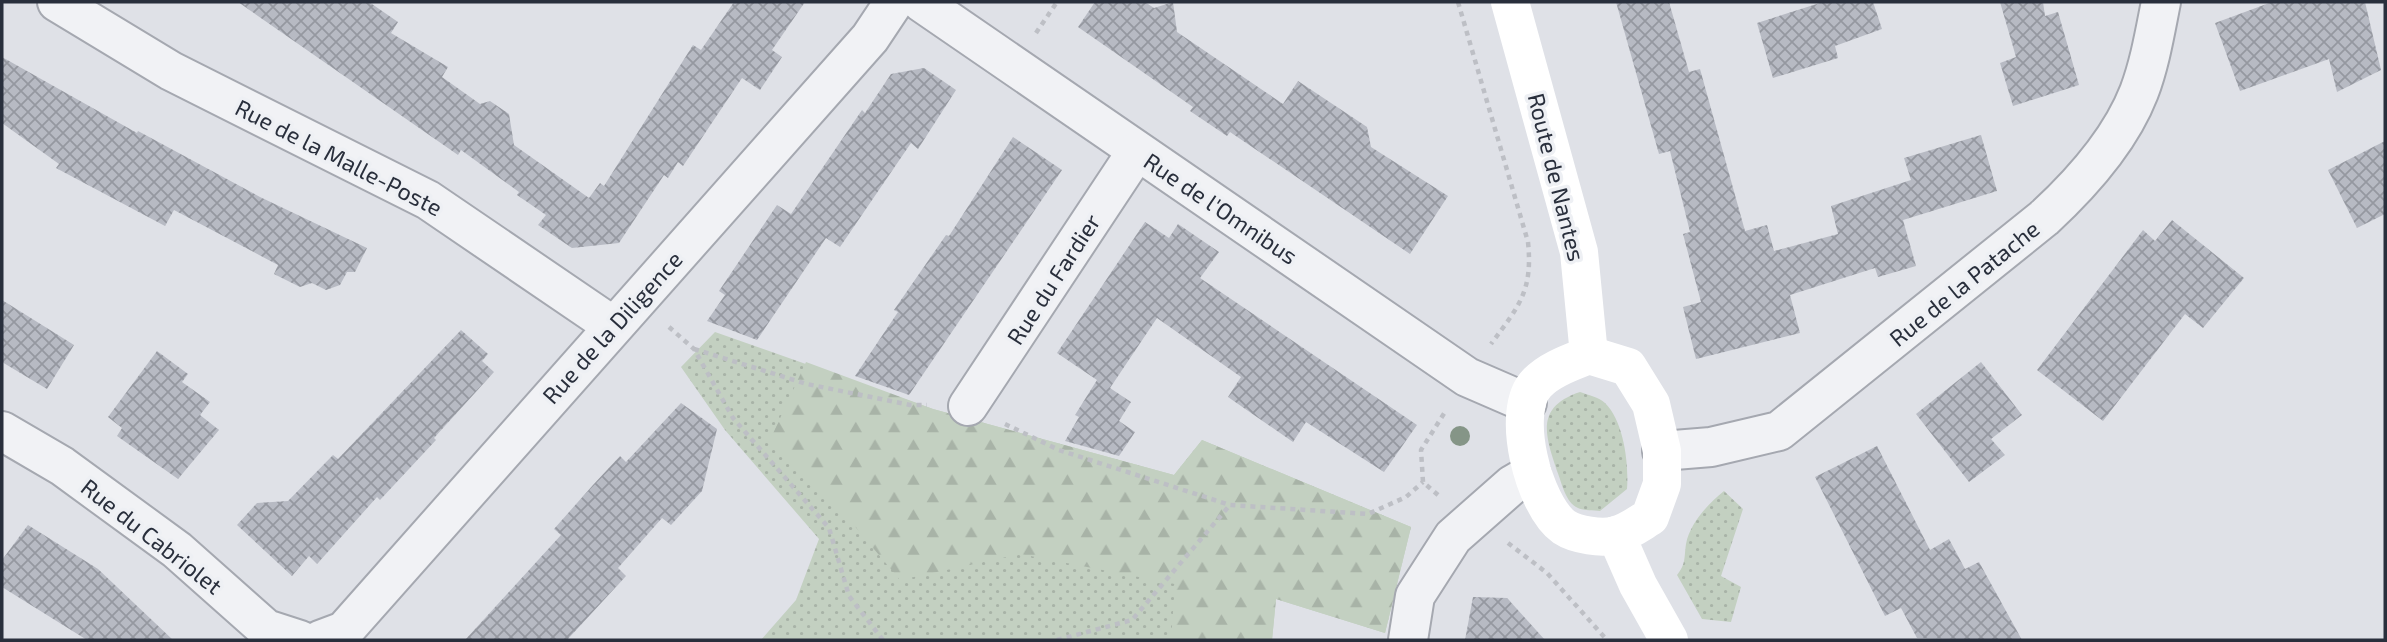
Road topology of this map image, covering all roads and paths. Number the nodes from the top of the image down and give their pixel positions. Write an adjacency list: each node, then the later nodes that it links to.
1 (57, 2): 7 (street, Rue de la Malle-Poste)
2 (894, 2): 7 (street, Rue de la Diligence)
3 (921, 2): 6 (street, Rue de l'Omnibus)
4 (1510, 2): 9 (main road, Route de Nantes)
5 (2161, 2): 13 (street, Rue de la Patache)
6 (1137, 151): 10 (street, Rue de l'Omnibus); 11 (street, Rue du Fardier)
7 (625, 312): 8 (path); 19 (street, Rue de la Diligence)
8 (694, 349): 11 (path); 20 (path)
9 (1589, 355): 10 (main road); 13 (main road)
10 (1527, 403): 14 (main road)
11 (968, 406): 16 (path)
12 (2, 431): 18 (street, Rue du Cabriolet)
13 (1662, 452): 17 (main road)
14 (1531, 474): 17 (main road); 22 (street)
15 (1423, 482): 16 (path)
16 (1230, 505): 21 (path)
17 (1616, 535): 23 (main road)
18 (300, 640)
19 (320, 640)
20 (883, 640)
21 (1057, 640)
22 (1408, 640)
23 (1669, 640)

